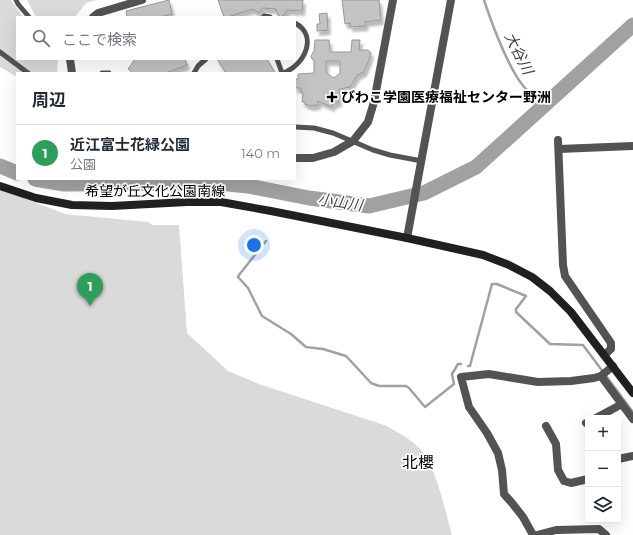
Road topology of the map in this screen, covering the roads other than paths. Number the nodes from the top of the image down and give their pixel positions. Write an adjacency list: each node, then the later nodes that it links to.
1 (16, 0): 5 (lane)
2 (142, 0): 6 (street)
3 (393, 0): 19 (street)
4 (451, 0): 23 (street)
5 (28, 16)
6 (94, 16)
7 (296, 24): 16 (lane)
8 (0, 52): 12 (lane)
9 (70, 60): 13 (street)
10 (205, 60): 14 (lane)
11 (277, 60): 15 (lane)
12 (27, 72)
13 (72, 72)
14 (195, 72)
15 (283, 72)
16 (286, 72)
17 (296, 127): 19 (lane)
18 (558, 140): 21 (street)
19 (353, 141): 22 (street); 23 (lane)
20 (633, 146): 21 (street)
21 (559, 149): 26 (street)
22 (296, 158)
23 (422, 161): 25 (street)
24 (0, 186): 25 (main road, 希望が丘文化公園南線)
25 (407, 238): 26 (main road, 希望が丘文化公園南線)
26 (604, 355): 27 (main road, 希望が丘文化公園南線)
27 (613, 366): 28 (street); 29 (main road, 希望が丘文化公園南線)
28 (601, 376): 30 (street); 37 (street)
29 (633, 394)
30 (622, 404): 31 (street); 32 (street)
31 (602, 415)
32 (633, 419)
33 (546, 426): 36 (street)
34 (633, 456): 35 (street)
35 (621, 458)
36 (585, 480)
37 (533, 535)
38 (537, 535): 39 (street)
39 (606, 535)

